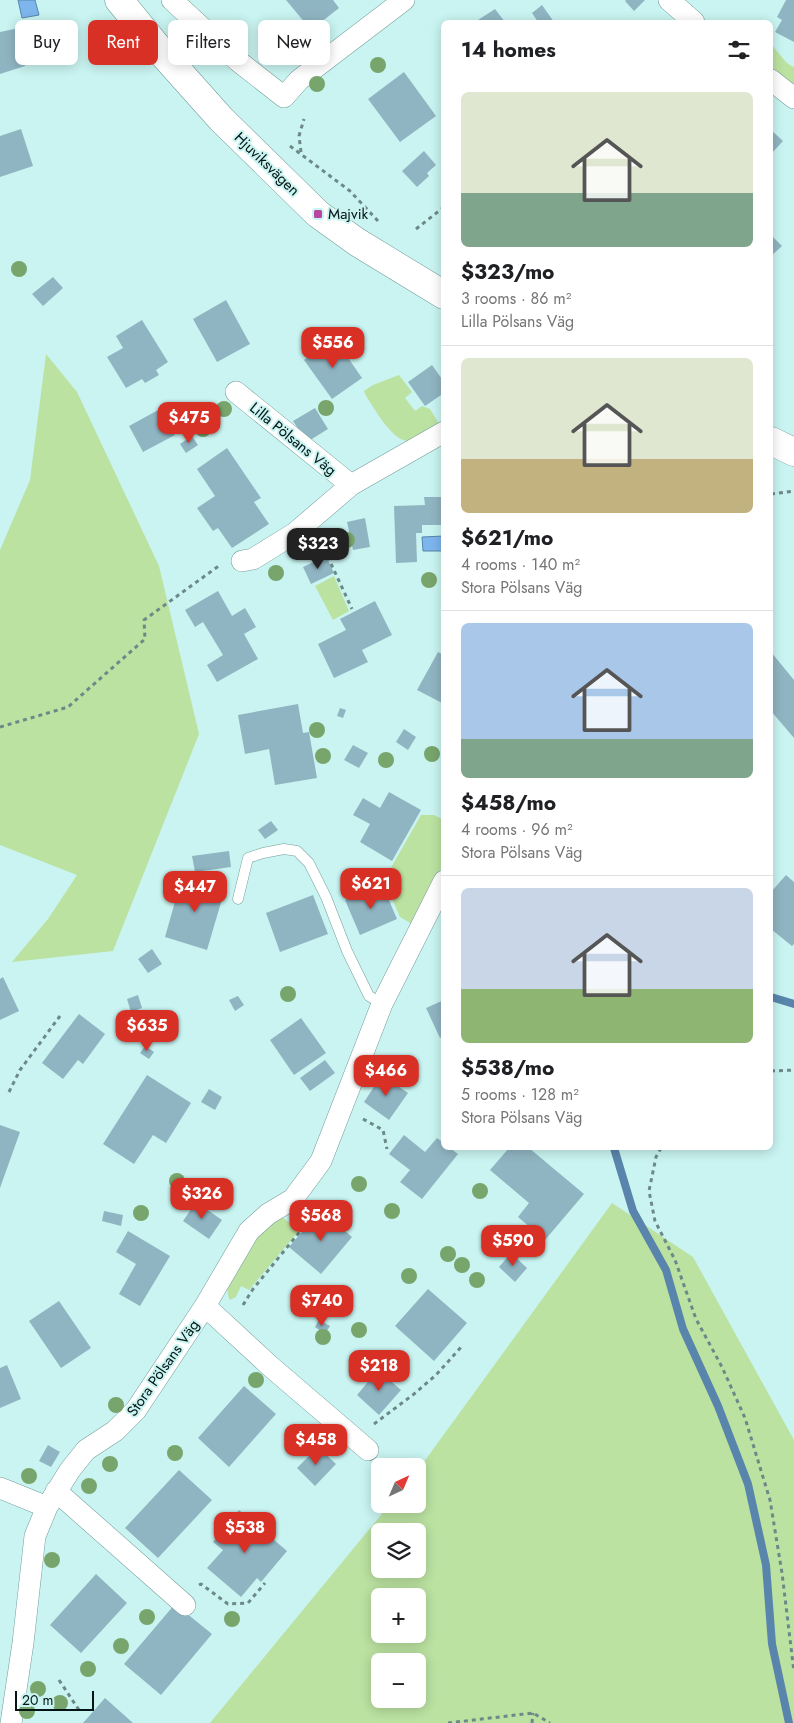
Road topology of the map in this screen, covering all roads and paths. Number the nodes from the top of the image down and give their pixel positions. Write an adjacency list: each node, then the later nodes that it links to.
1 (119, 0): 15 (main road, Hjuviksvägen)
2 (172, 0): 3 (street)
3 (404, 0)
4 (669, 0): 5 (street)
5 (692, 20)
6 (773, 82): 7 (street)
7 (794, 98)
8 (304, 118): 11 (path)
9 (288, 145): 11 (path)
10 (292, 152): 11 (path)
11 (301, 153): 13 (path)
12 (441, 210): 14 (path)
13 (381, 224)
14 (416, 229)
15 (441, 293)
16 (236, 392): 20 (street, Lilla Pölsans Väg)
17 (441, 434): 20 (street, Lilla Pölsans Väg)
18 (773, 442): 19 (main road)
19 (794, 452)
20 (351, 485): 23 (street, Lilla Pölsans Väg)
21 (794, 491): 22 (path)
22 (773, 494)
23 (309, 523): 24 (street, Lilla Pölsans Väg); 25 (path)
24 (242, 561): 26 (path)
25 (352, 609)
26 (0, 727)
27 (441, 887): 29 (street, Stora Pölsans Väg)
28 (238, 898): 29 (lane)
29 (382, 1004): 34 (street, Stora Pölsans Väg)
30 (60, 1016): 33 (path)
31 (794, 1070): 32 (path)
32 (773, 1071)
33 (9, 1092)
34 (343, 1107): 35 (path); 39 (street, Stora Pölsans Väg)
35 (387, 1149)
36 (660, 1150): 48 (path)
37 (302, 1229): 38 (path)
38 (243, 1305)
39 (206, 1306): 41 (street, Stora Pölsans Väg); 44 (street, Stora Pölsans Väg)
40 (463, 1345): 41 (path)
41 (350, 1435): 42 (street, Stora Pölsans Väg)
42 (368, 1450)
43 (0, 1488): 44 (street)
44 (52, 1499): 46 (street); 52 (street, Stora Pölsans Väg)
45 (265, 1583): 46 (path)
46 (169, 1591): 47 (street)
47 (185, 1606)
48 (794, 1672)
49 (60, 1680): 50 (path)
50 (81, 1713)
51 (533, 1713): 53 (path); 54 (path); 55 (path)
52 (10, 1723)
53 (448, 1723)
54 (532, 1723)
55 (550, 1723)

